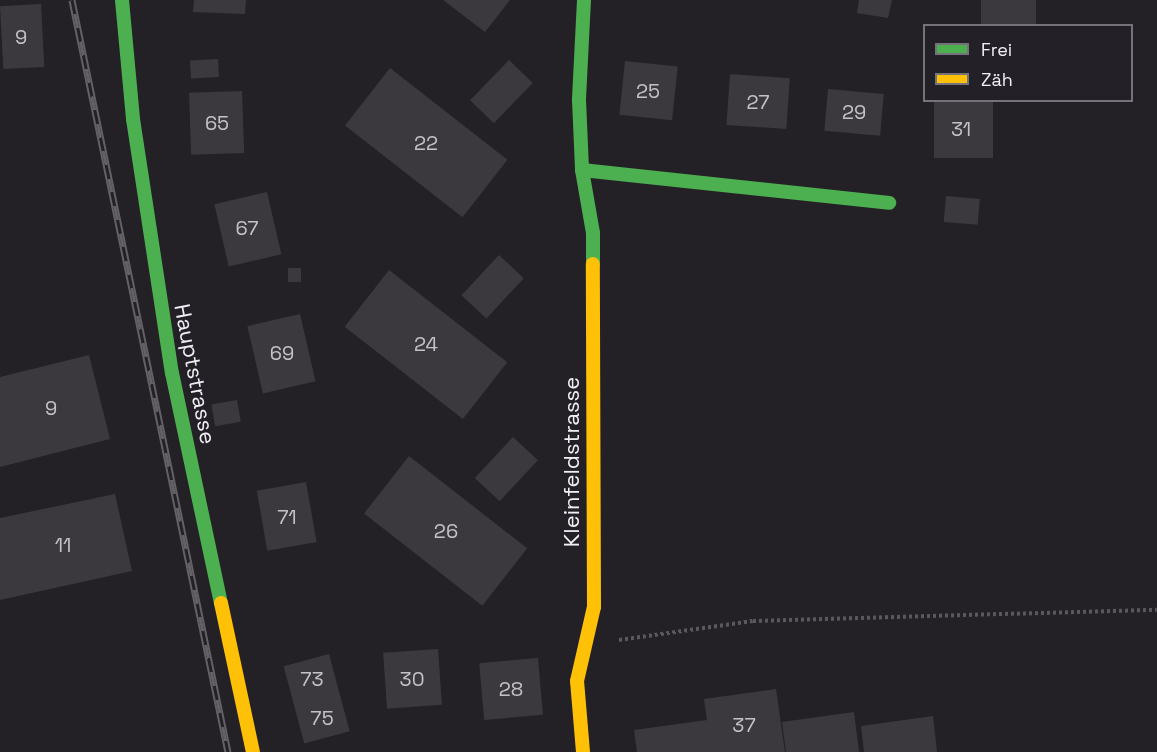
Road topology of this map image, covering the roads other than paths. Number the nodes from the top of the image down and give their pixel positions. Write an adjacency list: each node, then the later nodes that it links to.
1 (122, 0): 5 (street, Hauptstrasse)
2 (584, 0): 3 (street, Kleinfeldstrasse)
3 (582, 170): 4 (street); 6 (street, Kleinfeldstrasse)
4 (889, 204)
5 (253, 752)
6 (583, 752)

